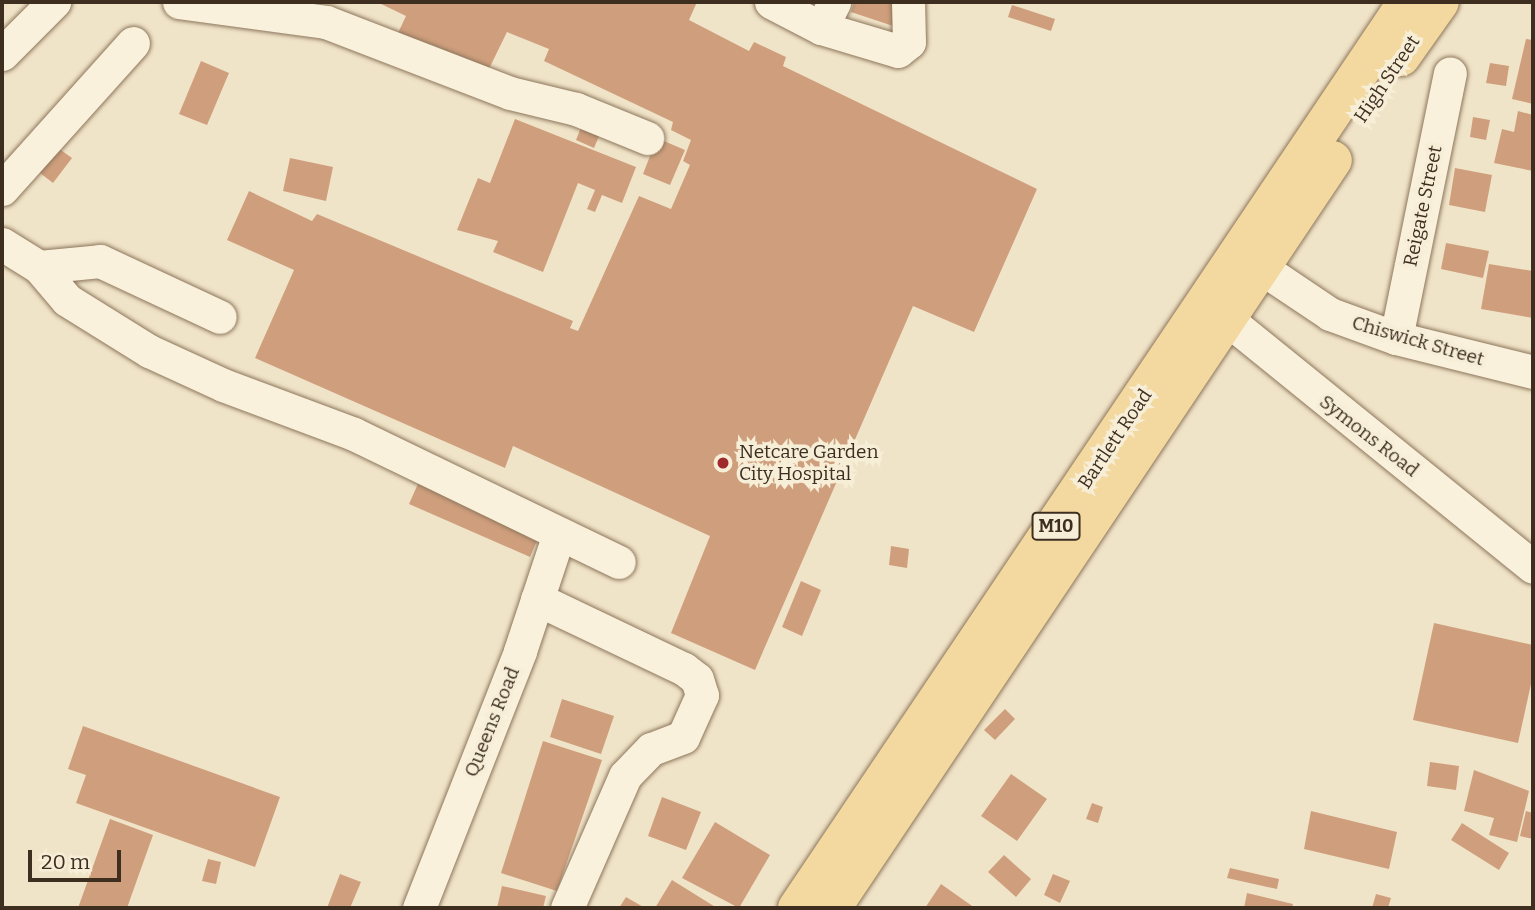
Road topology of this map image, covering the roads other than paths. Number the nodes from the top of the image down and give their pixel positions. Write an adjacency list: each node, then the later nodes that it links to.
1 (54, 2): 9 (street)
2 (179, 2): 11 (street)
3 (771, 2): 7 (street)
4 (908, 2): 7 (street)
5 (1407, 2): 12 (main road, High Street / M10)
6 (1440, 2): 12 (main road, High Street / M10)
7 (827, 15)
8 (133, 43): 13 (street)
9 (2, 54)
10 (1450, 73): 19 (street, Reigate Street)
11 (648, 138)
12 (1325, 150): 15 (main road, Bartlett Road / M10)
13 (2, 189)
14 (2, 244): 16 (street)
15 (1254, 257): 17 (main road, Bartlett Road / M10); 19 (street, Chiswick Street)
16 (39, 267): 18 (street); 21 (street)
17 (1216, 313): 23 (street, Symons Road); 27 (main road, Bartlett Road / M10); 28 (main road, Bartlett Road / M10)
18 (220, 317)
19 (1396, 338): 20 (street, Chiswick Street)
20 (1533, 372)
21 (559, 534): 22 (street); 24 (street, Queens Road)
22 (619, 562)
23 (1533, 567)
24 (537, 599): 25 (street, Queens Road); 26 (street)
25 (419, 908)
26 (567, 908)
27 (797, 908)
28 (832, 908)

